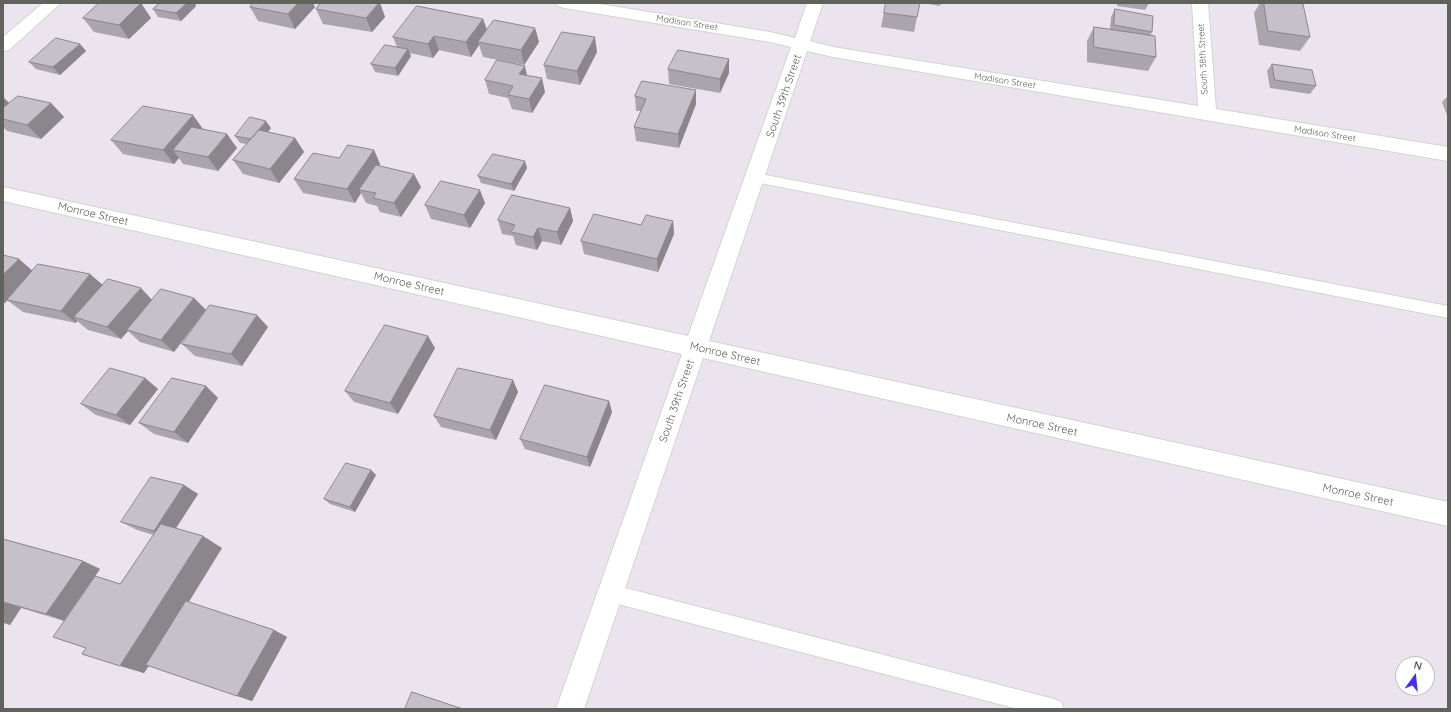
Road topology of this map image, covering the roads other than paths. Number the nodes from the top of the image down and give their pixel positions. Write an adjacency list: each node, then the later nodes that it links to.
1 (53, 3): 6 (street)
2 (564, 3): 5 (street, Madison Street)
3 (816, 3): 5 (street, South 39th Street)
4 (1200, 3): 7 (street, South 38th Street)
5 (802, 45): 7 (street, Madison Street); 9 (street, South 39th Street)
6 (3, 46)
7 (1206, 114): 8 (street, Madison Street)
8 (1448, 154)
9 (755, 178): 11 (lane); 12 (street, South 39th Street)
10 (3, 194): 12 (street, Monroe Street)
11 (1448, 312)
12 (696, 348): 13 (street, Monroe Street); 14 (street, South 39th Street)
13 (1448, 514)
14 (610, 593): 15 (street, South 39th Street); 16 (lane)
15 (570, 709)
16 (1054, 709)

